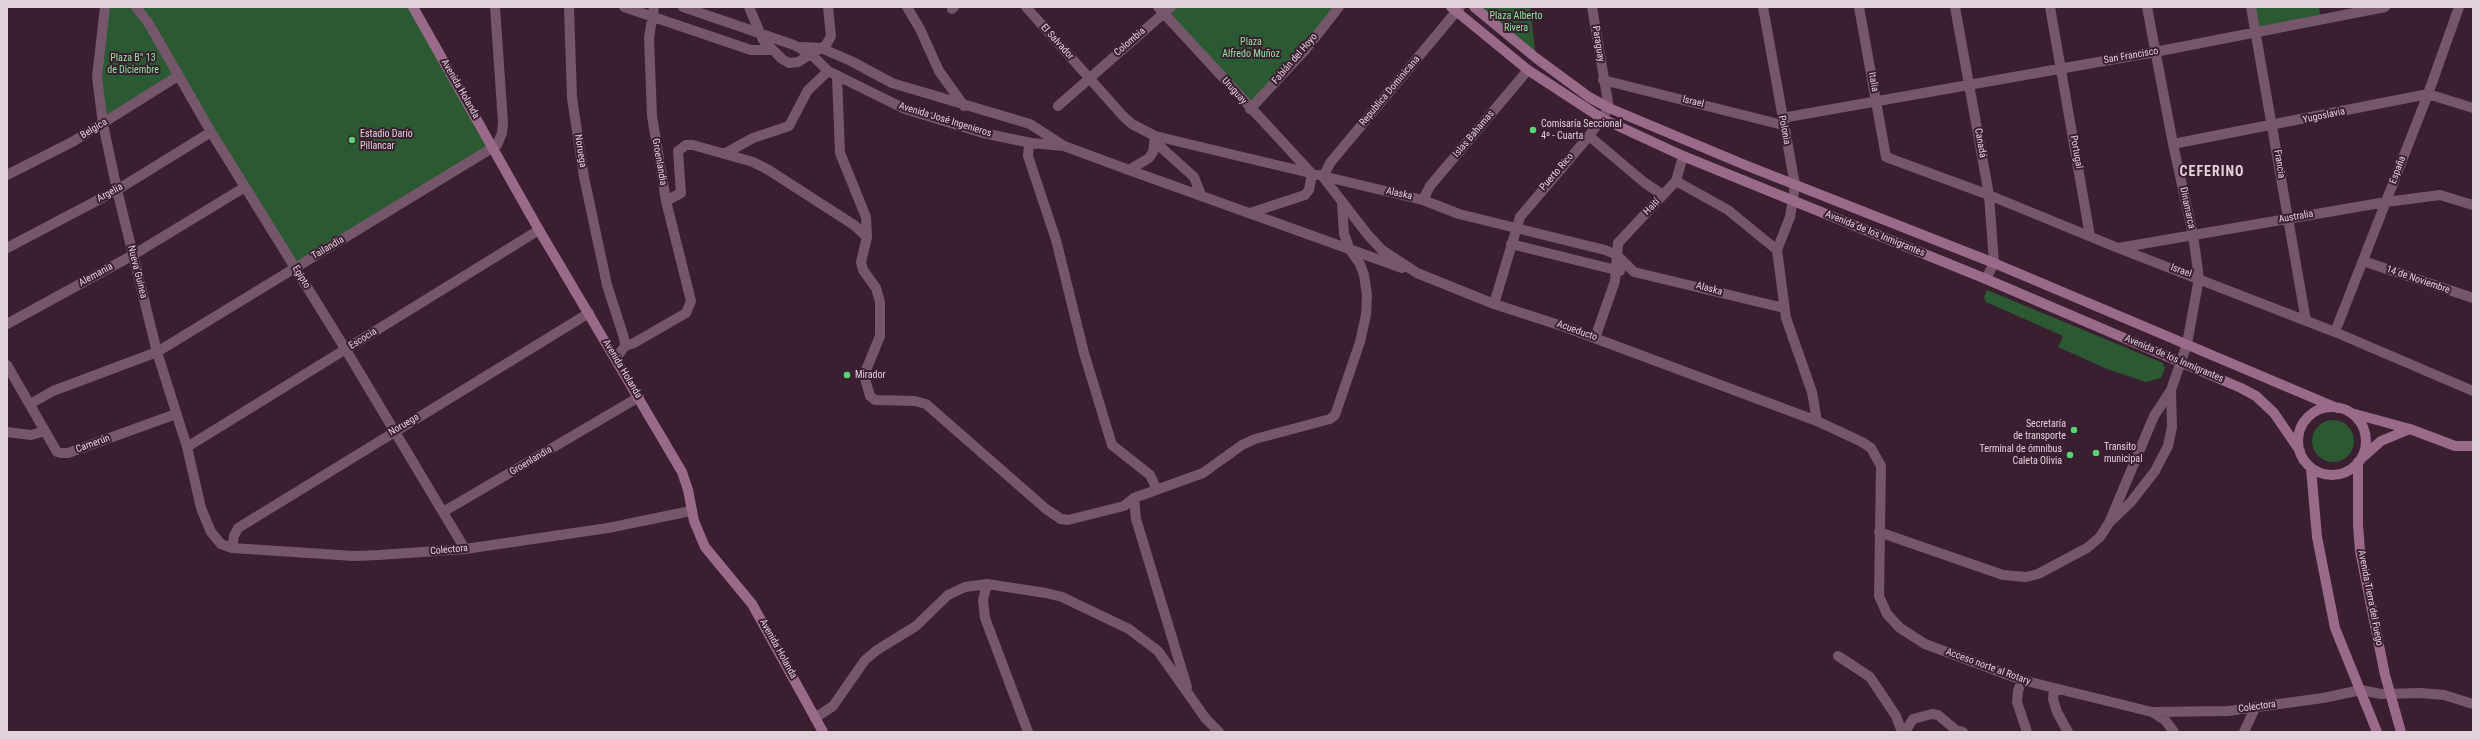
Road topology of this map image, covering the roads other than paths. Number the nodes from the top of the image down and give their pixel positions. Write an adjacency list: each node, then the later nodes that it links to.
1 (105, 7): 49 (street, Nueva Guinea)
2 (136, 7): 36 (street, Egipto)
3 (413, 7): 57 (street, Avenida Holanda)
4 (495, 7): 57 (street)
5 (569, 7): 109 (street, Noruega)
6 (624, 7): 25 (street)
7 (683, 7): 27 (street, Avenida José Ingenieros)
8 (749, 7): 27 (street)
9 (828, 7): 29 (street)
10 (907, 7): 42 (street)
11 (1026, 7): 37 (street, El Salvador)
12 (1339, 7): 46 (street, Fabián del Hoyo)
13 (1474, 7): 44 (street, Avenida de los Inmigrantes)
14 (1592, 7): 38 (street, Paraguay)
15 (1763, 7): 48 (street, Polonia)
16 (1859, 7): 41 (street, Italia)
17 (1956, 7): 39 (street, Canadá)
18 (2050, 7): 33 (street, Portugal)
19 (2147, 7): 31 (street, Dinamarca)
20 (2251, 7): 26 (street, Francia)
21 (2385, 7): 26 (street, San Francisco)
22 (2459, 7): 40 (street, España)
23 (1164, 9): 37 (street, Colombia); 46 (street, Uruguay)
24 (1455, 9): 34 (street, Avenida de los Inmigrantes); 64 (street, Republica Dominicana)
25 (653, 12): 30 (street); 73 (street, Groenlandia)
26 (2256, 32): 31 (street, San Francisco); 50 (street, Francia)
27 (759, 34): 28 (street, Avenida José Ingenieros); 30 (street)
28 (798, 47): 29 (street); 32 (street, Avenida José Ingenieros)
29 (821, 48): 32 (street); 42 (street)
30 (773, 50): 32 (street)
31 (2155, 52): 33 (street, San Francisco); 55 (street, Dinamarca)
32 (812, 55): 35 (street, Avenida José Ingenieros)
33 (2062, 68): 39 (street, San Francisco); 83 (street, Portugal)
34 (1528, 70): 47 (street, Avenida de los Inmigrantes); 72 (street, Islas Bahamas)
35 (832, 73): 54 (street, Avenida José Ingenieros); 58 (street); 84 (street)
36 (178, 76): 49 (street, Belgica); 51 (street, Egipto)
37 (1089, 78): 43 (street, Colombia); 53 (street, El Salvador)
38 (1604, 80): 44 (street, Paraguay); 48 (street, Israel)
39 (1970, 85): 41 (street, San Francisco); 71 (street, Canadá)
40 (2428, 94): 45 (street, Yugoslavia); 50 (street, Yugoslavia); 75 (street, España)
41 (1877, 102): 48 (street, San Francisco); 60 (street, Italia)
42 (964, 106): 56 (street)
43 (1058, 106)
44 (1609, 108): 47 (street, Puerto Rico); 66 (street, Avenida de los Inmigrantes)
45 (2473, 108)
46 (1250, 109): 62 (street, Uruguay)
47 (1603, 119): 52 (street, Puerto Rico); 59 (street, Avenida de los Inmigrantes)
48 (1782, 121): 66 (street, Polonia)
49 (103, 124): 63 (street, Belgica); 68 (street, Nueva Guinea)
50 (2273, 126): 55 (street, Yugoslavia); 79 (street, Francia)
51 (211, 132): 67 (street, Egipto); 68 (street, Argelia)
52 (1589, 136): 70 (street); 80 (street, Puerto Rico)
53 (1155, 139): 61 (street); 62 (street, Alaska); 69 (street)
54 (1029, 143): 56 (street, Avenida José Ingenieros); 133 (street)
55 (2173, 144): 82 (street, Dinamarca)
56 (1064, 146): 61 (street, Avenida José Ingenieros)
57 (494, 148): 81 (street, Avenida Holanda); 94 (street, Tailandia)
58 (724, 154): 73 (street); 84 (street)
59 (1683, 156): 65 (street, Haití); 74 (street, Avenida de los Inmigrantes)
60 (1886, 157): 71 (street, Israel)
61 (1129, 170): 69 (street, Avenida José Ingenieros)
62 (1312, 174): 64 (street, Alaska); 78 (street)
63 (7, 176)
64 (1323, 177): 72 (street, Alaska); 76 (street, Acueducto)
65 (1676, 181): 70 (street, Haití); 89 (street)
66 (1795, 185): 74 (street, Polonia); 93 (street, Avenida de los Inmigrantes)
67 (245, 188): 90 (street, Alemania); 94 (street, Egipto)
68 (117, 190): 86 (street, Argelia); 90 (street, Nueva Guinea)
69 (1201, 195): 78 (street, Avenida José Ingenieros)
70 (1663, 195): 91 (street, Haití)
71 (1989, 195): 83 (street, Israel); 93 (street, Canadá)
72 (1423, 200): 80 (street, Alaska)
73 (666, 201): 109 (street, Groenlandia)
74 (1793, 201): 89 (street, Polonia); 99 (street, Avenida de los Inmigrantes)
75 (2386, 202): 77 (street, Australia); 79 (street, Australia); 92 (street, España)
76 (1342, 203): 88 (street); 97 (street, Acueducto)
77 (2473, 206)
78 (1250, 213): 88 (street, Avenida José Ingenieros)
79 (2287, 219): 82 (street, Australia); 104 (street, Francia)
80 (1516, 228): 85 (street, Puerto Rico); 91 (street, Alaska)
81 (539, 230): 103 (street, Avenida Holanda); 110 (street, Escocia)
82 (2193, 235): 87 (street, Australia); 98 (street, Dinamarca)
83 (2090, 236): 87 (street, Israel)
84 (867, 237): 134 (street)
85 (1510, 244): 95 (street, Alaska); 101 (street, Puerto Rico)
86 (7, 248)
87 (2118, 248): 98 (street, Israel)
88 (1350, 250): 97 (street, Avenida José Ingenieros); 133 (street)
89 (1777, 250): 102 (street)
90 (133, 255): 105 (street, Alemania); 111 (street, Nueva Guinea)
91 (1618, 255): 95 (street, Haití); 96 (street)
92 (2364, 261): 100 (street, 14 de Noviembre); 106 (street, España)
93 (1994, 263): 99 (street); 108 (street, Avenida de los Inmigrantes)
94 (296, 268): 110 (street, Egipto); 111 (street, Tailandia)
95 (1615, 270): 96 (street, Alaska); 107 (street, Haití)
96 (1634, 272): 102 (street, Alaska)
97 (1417, 273): 101 (street, Acueducto)
98 (2199, 278): 104 (street, Israel); 108 (street, Dinamarca)
99 (1986, 279): 113 (street, Avenida de los Inmigrantes)
100 (2473, 298)
101 (1494, 304): 107 (street, Acueducto)
102 (1784, 308): 122 (street)
103 (589, 313): 112 (street, Avenida Holanda); 124 (street, Noruega)
104 (2306, 321): 106 (street, Israel)
105 (7, 324)
106 (2335, 332): 116 (street, Israel)
107 (1595, 338): 122 (street, Acueducto)
108 (2188, 344): 113 (street, Dinamarca); 119 (street, Avenida de los Inmigrantes)
109 (625, 346): 112 (street)
110 (346, 350): 124 (street, Egipto); 129 (street, Escocia)
111 (157, 352): 118 (street, Tailandia); 121 (street, Nueva Guinea)
112 (616, 358): 117 (street, Avenida Holanda)
113 (2182, 362): 115 (street, Dinamarca); 130 (street, Avenida de los Inmigrantes)
114 (7, 365): 118 (street, Camerún)
115 (2171, 390): 137 (street); 137 (street)
116 (2473, 392)
117 (639, 397): 135 (street, Avenida Holanda); 136 (street, Groenlandia)
118 (30, 404): 125 (street, Camerún)
119 (2337, 408): 120 (street); 130 (street)
120 (2351, 413): 123 (street); 131 (street)
121 (176, 414): 125 (street, Camerún); 129 (street, Nueva Guinea)
122 (1817, 421): 127 (street, Acueducto)
123 (2410, 429): 128 (street); 131 (street)
124 (395, 430): 136 (street, Egipto); 140 (street, Noruega)
125 (45, 431): 126 (street)
126 (7, 432)
127 (1862, 442): 139 (street, Acceso norte al Rotary)
128 (2473, 446)
129 (187, 447): 138 (street, Nueva Guinea)
130 (2300, 451): 132 (street)
131 (2360, 461): 132 (street); 147 (street, Avenida Tierra del Fuego)
132 (2311, 468): 146 (street)
133 (1157, 490): 134 (street)
134 (1134, 498): 148 (street)
135 (691, 511): 141 (street, Colectora); 152 (street, Avenida Holanda)
136 (443, 512): 141 (street, Egipto)
137 (2109, 523): 139 (street)
138 (211, 532): 140 (street, Colectora)
139 (1879, 532): 144 (street, Acceso norte al Rotary)
140 (232, 548): 141 (street, Colectora)
141 (465, 549)
142 (987, 584): 148 (street); 152 (street); 154 (street)
143 (1838, 656): 156 (street)
144 (2022, 680): 145 (street, Acceso norte al Rotary); 160 (street)
145 (2054, 690): 151 (street, Acceso norte al Rotary); 161 (street)
146 (2361, 690): 147 (street, Colectora); 150 (street, Colectora); 164 (street)
147 (2391, 694): 149 (street, Colectora); 165 (street, Avenida Tierra del Fuego)
148 (1190, 696): 155 (street)
149 (2473, 704)
150 (2255, 708): 151 (street, Colectora); 163 (street)
151 (2152, 712): 162 (street, Acceso norte al Rotary)
152 (816, 718): 153 (street, Avenida Holanda)
153 (823, 732)
154 (1028, 732)
155 (1219, 732)
156 (1902, 732)
157 (1905, 732): 158 (street)
158 (1963, 732)
159 (2021, 732): 160 (street)
160 (2027, 732)
161 (2068, 732)
162 (2174, 732)
163 (2244, 732)
164 (2377, 732)
165 (2401, 732)

